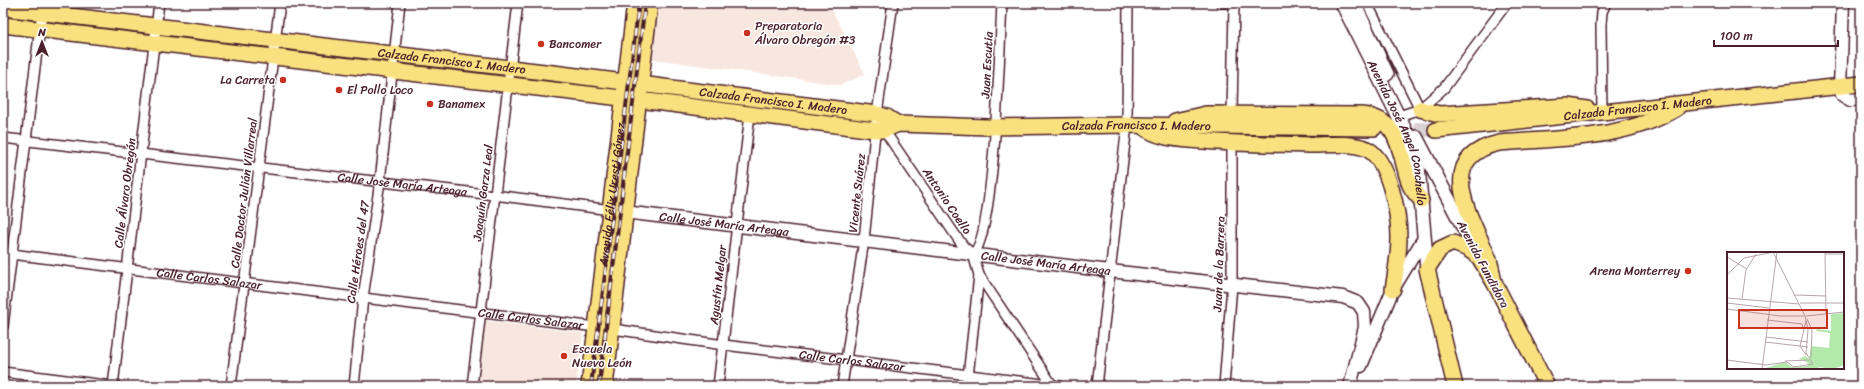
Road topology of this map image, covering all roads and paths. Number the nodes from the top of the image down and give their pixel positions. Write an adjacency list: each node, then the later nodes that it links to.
1 (159, 3): 21 (street, Calle Álvaro Obregón)
2 (280, 3): 23 (street, Calle Doctor Julián Villarreal)
3 (400, 3): 25 (street, Calle Héroes del 47)
4 (518, 3): 27 (street, Joaquín Garza Leal)
5 (635, 3): 29 (main road, Avenida Félix Uresti Gómez)
6 (650, 3): 29 (main road, Avenida Félix Uresti Gómez)
7 (894, 3): 38 (street, Vicente Suárez)
8 (1002, 3): 44 (street, Juan Escutia)
9 (1128, 3): 42 (street)
10 (1222, 3): 11 (street)
11 (1234, 3): 39 (street)
12 (1342, 3): 56 (main road, Avenida José Ángel Conchello)
13 (1354, 3): 36 (main road, Avenida José Ángel Conchello)
14 (1367, 3): 36 (street)
15 (1507, 3): 36 (street)
16 (1606, 3): 40 (street)
17 (1843, 3): 32 (street)
18 (3, 8): 19 (main road, Calzada Francisco I. Madero)
19 (42, 8): 21 (main road, Calzada Francisco I. Madero); 22 (street)
20 (3, 25): 22 (main road, Calzada Francisco I. Madero)
21 (156, 26): 23 (main road, Calzada Francisco I. Madero); 24 (street, Calle Álvaro Obregón)
22 (40, 28): 24 (main road, Calzada Francisco I. Madero); 49 (street)
23 (275, 41): 25 (main road, Calzada Francisco I. Madero); 26 (street, Calle Doctor Julián Villarreal)
24 (154, 44): 26 (main road, Calzada Francisco I. Madero); 52 (street, Calle Álvaro Obregón)
25 (395, 55): 27 (main road, Calzada Francisco I. Madero); 28 (street, Calle Héroes del 47)
26 (273, 58): 28 (main road, Calzada Francisco I. Madero); 53 (street, Calle Doctor Julián Villarreal)
27 (511, 68): 29 (main road, Calzada Francisco I. Madero); 31 (street, Joaquín Garza Leal)
28 (392, 72): 31 (main road, Calzada Francisco I. Madero); 54 (street, Calle Héroes del 47)
29 (633, 83): 33 (main road, Avenida Félix Uresti Gómez); 38 (main road, Calzada Francisco I. Madero)
30 (1861, 84): 32 (main road, Calzada Francisco I. Madero)
31 (509, 86): 33 (main road, Calzada Francisco I. Madero); 55 (street, Joaquín Garza Leal)
32 (1840, 87): 34 (street); 35 (main road, Calzada Francisco I. Madero)
33 (631, 99): 37 (main road, Calzada Francisco I. Madero); 57 (main road, Avenida Félix Uresti Gómez); 58 (main road, Avenida Félix Uresti Gómez)
34 (1861, 99)
35 (1684, 103): 40 (main road, Calzada Francisco I. Madero); 69 (main road)
36 (1412, 112): 40 (main road); 50 (main road, Avenida José Ángel Conchello)
37 (750, 114): 46 (main road, Calzada Francisco I. Madero); 59 (street, Agustín Melgar)
38 (877, 114): 41 (main road, Calzada Francisco I. Madero); 46 (street, Vicente Suárez)
39 (1232, 114): 43 (main road); 56 (main road)
40 (1598, 114): 47 (main road, Calzada Francisco I. Madero)
41 (898, 124): 44 (main road, Calzada Francisco I. Madero); 46 (main road, Calzada Francisco I. Madero)
42 (1134, 125): 43 (main road, Calzada Francisco I. Madero); 44 (main road, Calzada Francisco I. Madero); 51 (main road); 67 (street)
43 (1162, 125): 45 (main road, Calzada Francisco I. Madero)
44 (996, 127): 63 (street, Juan Escutia)
45 (1374, 128)
46 (879, 130): 61 (street, Vicente Suárez); 63 (street, Antonio Coello)
47 (1436, 130)
48 (3, 138): 49 (street, Calle José María Arteaga)
49 (26, 140): 52 (street, Calle José María Arteaga); 62 (street)
50 (1418, 142): 64 (main road, Avenida Fundidora)
51 (1232, 143): 71 (street, Juan de la Barrera); 72 (main road)
52 (142, 154): 53 (street, Calle José María Arteaga); 65 (street, Calle Álvaro Obregón)
53 (258, 168): 54 (street, Calle José María Arteaga); 70 (street, Calle Doctor Julián Villarreal)
54 (380, 182): 55 (street, Calle José María Arteaga); 73 (street, Calle Héroes del 47)
55 (494, 195): 57 (street, Calle José María Arteaga); 74 (street, Joaquín Garza Leal)
56 (1421, 200): 60 (main road, Avenida José Ángel Conchello)
57 (611, 210): 58 (street, Calle José María Arteaga); 76 (main road, Avenida Félix Uresti Gómez)
58 (627, 212): 59 (street, Calle José María Arteaga); 77 (main road, Avenida Félix Uresti Gómez)
59 (736, 224): 61 (street, Calle José María Arteaga); 78 (street, Agustín Melgar)
60 (1424, 238): 66 (main road, Avenida José Ángel Conchello); 72 (street)
61 (864, 240): 63 (street, Calle José María Arteaga); 79 (street, Vicente Suárez)
62 (7, 254): 65 (street, Calle Carlos Salazar); 75 (street)
63 (974, 254): 67 (street, Calle José María Arteaga); 68 (street)
64 (1479, 257): 66 (main road); 69 (main road, Avenida Fundidora)
65 (127, 269): 70 (street, Calle Carlos Salazar); 82 (street, Calle Álvaro Obregón)
66 (1426, 269): 95 (main road)
67 (1110, 271): 71 (street, Calle José María Arteaga); 92 (street)
68 (979, 275): 81 (street); 91 (street)
69 (1494, 282): 96 (main road, Avenida Fundidora)
70 (244, 284): 73 (street, Calle Carlos Salazar); 83 (street, Calle Doctor Julián Villarreal)
71 (1232, 285): 93 (street, Juan de la Barrera); 94 (street, Calle José María Arteaga)
72 (1393, 289): 94 (street)
73 (363, 298): 74 (street, Calle Carlos Salazar); 84 (street, Calle Héroes del 47)
74 (481, 312): 76 (street, Calle Carlos Salazar); 85 (street, Joaquín Garza Leal)
75 (3, 326)
76 (596, 327): 77 (street, Calle Carlos Salazar); 86 (main road, Avenida Félix Uresti Gómez)
77 (613, 328): 78 (street, Calle Carlos Salazar); 87 (main road, Avenida Félix Uresti Gómez)
78 (724, 345): 79 (street, Calle Carlos Salazar); 88 (street, Agustín Melgar)
79 (846, 359): 81 (street, Calle Carlos Salazar); 89 (street, Vicente Suárez)
80 (3, 372): 82 (street)
81 (968, 376): 90 (street); 91 (street, Calle Carlos Salazar)
82 (113, 386)
83 (231, 386)
84 (354, 386)
85 (472, 386)
86 (589, 386)
87 (605, 386)
88 (718, 386)
89 (842, 386)
90 (967, 386)
91 (1055, 386)
92 (1097, 386)
93 (1224, 386)
94 (1351, 386)
95 (1455, 386)
96 (1546, 386)

